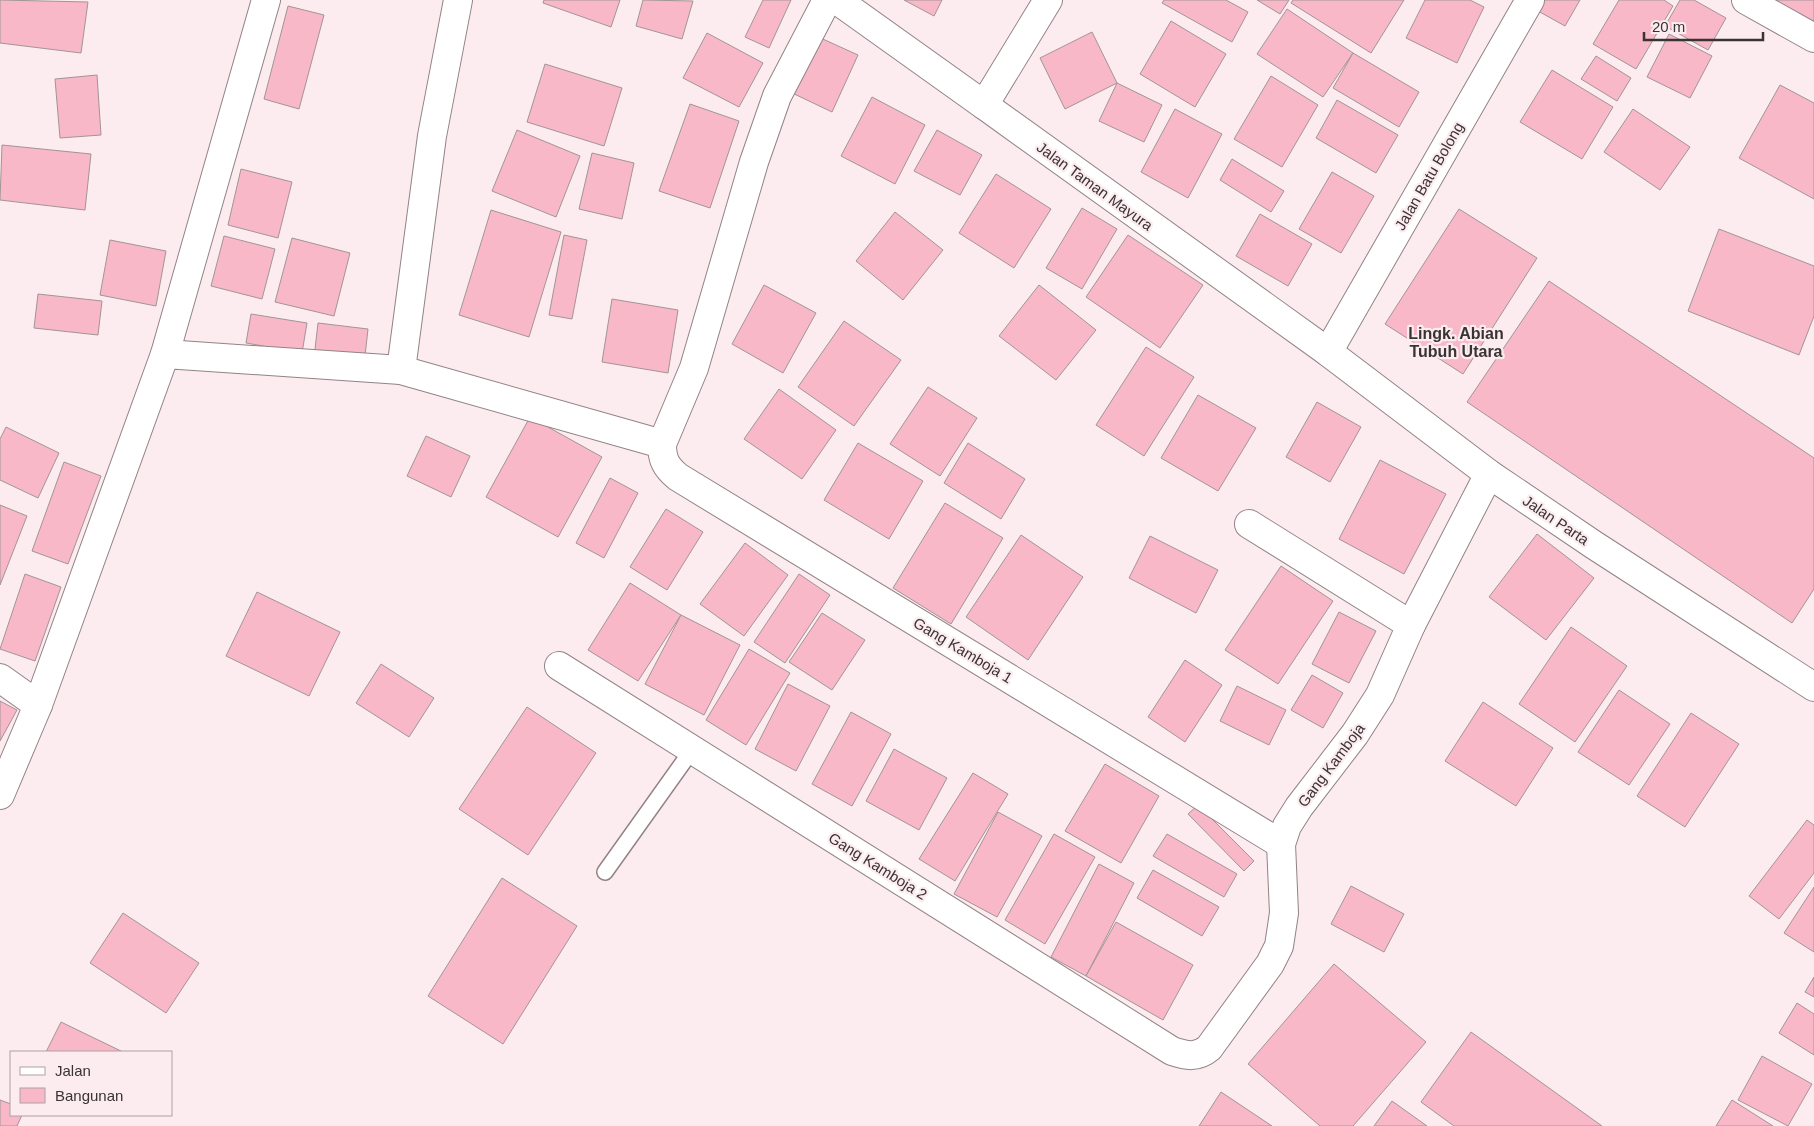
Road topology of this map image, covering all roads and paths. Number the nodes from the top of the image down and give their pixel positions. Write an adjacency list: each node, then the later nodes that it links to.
1 (266, 0): 11 (street)
2 (458, 0): 12 (street)
3 (827, 0): 13 (street)
4 (837, 0): 9 (street, Jalan Taman Mayura)
5 (1048, 0): 9 (street)
6 (1530, 0): 10 (street, Jalan Batu Bolong)
7 (1746, 0): 8 (street)
8 (1814, 38)
9 (984, 105): 10 (street, Jalan Taman Mayura)
10 (1317, 345): 14 (street, Jalan Parta)
11 (165, 354): 12 (street); 20 (street)
12 (401, 370): 13 (street)
13 (662, 444): 23 (street, Gang Kamboja 1)
14 (1489, 474): 16 (street, Gang Kamboja); 19 (street, Jalan Parta)
15 (1250, 524): 16 (street)
16 (1411, 625): 23 (street, Gang Kamboja)
17 (559, 666): 21 (street, Gang Kamboja 2)
18 (0, 678): 20 (street)
19 (1814, 687)
20 (38, 705): 22 (street)
21 (692, 750): 24 (lane); 25 (street, Gang Kamboja 2)
22 (0, 796)
23 (1281, 844): 25 (street, Gang Kamboja)
24 (605, 872)
25 (1199, 1055)

